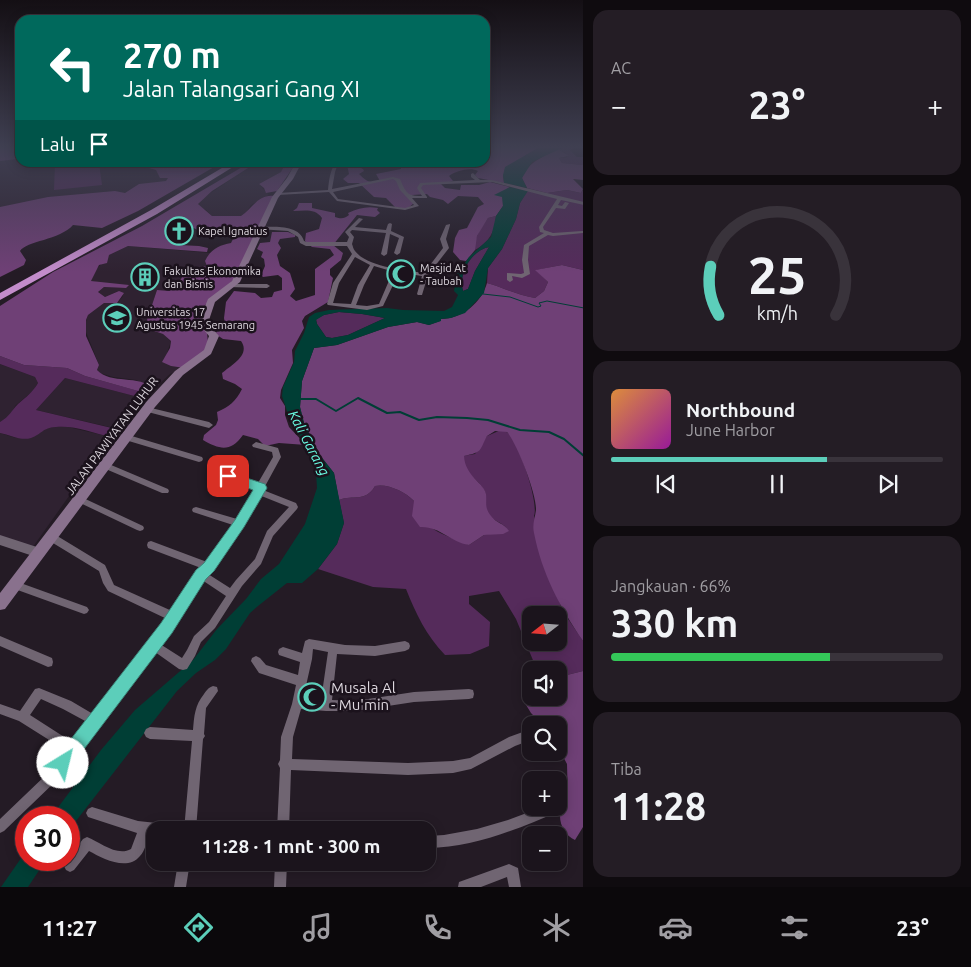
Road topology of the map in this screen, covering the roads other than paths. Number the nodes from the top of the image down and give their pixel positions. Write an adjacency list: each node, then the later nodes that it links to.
1 (181, 189): 34 (highway)
2 (192, 189): 36 (highway)
3 (282, 189): 9 (main road, JALAN PAWIYATAN LUHUR)
4 (338, 189): 8 (street)
5 (400, 189): 10 (street)
6 (421, 189): 10 (street)
7 (528, 189): 11 (street)
8 (330, 191): 9 (street); 10 (street)
9 (278, 194): 19 (main road, JALAN PAWIYATAN LUHUR)
10 (405, 194)
11 (559, 199): 12 (street); 13 (street); 15 (street)
12 (567, 203): 14 (street); 15 (street)
13 (583, 205)
14 (583, 205)
15 (555, 206): 23 (street)
16 (361, 219): 20 (street)
17 (390, 224): 21 (street)
18 (448, 225): 30 (street)
19 (259, 228): 24 (street); 32 (main road, JALAN PAWIYATAN LUHUR)
20 (351, 228): 21 (street); 24 (street)
21 (389, 232): 25 (street); 26 (street)
22 (582, 232): 23 (street)
23 (546, 234): 31 (street)
24 (349, 244): 27 (street)
25 (397, 253)
26 (384, 254)
27 (354, 255): 28 (street); 37 (street)
28 (373, 264): 29 (street); 37 (street)
29 (394, 269): 30 (street); 37 (street)
30 (425, 275): 35 (street)
31 (510, 280)
32 (230, 286): 33 (street); 38 (main road, JALAN PAWIYATAN LUHUR)
33 (267, 286)
34 (0, 290)
35 (420, 294)
36 (0, 296)
37 (353, 306)
38 (147, 409): 39 (street); 40 (main road, JALAN PAWIYATAN LUHUR)
39 (209, 425)
40 (125, 437): 42 (street); 43 (main road, JALAN PAWIYATAN LUHUR)
41 (256, 445): 45 (street)
42 (199, 459)
43 (104, 465): 46 (street); 47 (main road, JALAN PAWIYATAN LUHUR)
44 (228, 476): 45 (street)
45 (259, 489): 49 (street); 58 (street)
46 (165, 492)
47 (79, 499): 50 (street); 51 (main road, JALAN PAWIYATAN LUHUR)
48 (196, 510): 49 (street)
49 (239, 523): 55 (street)
50 (140, 528)
51 (51, 537): 54 (main road, JALAN PAWIYATAN LUHUR); 61 (street)
52 (0, 540): 54 (street)
53 (151, 545): 55 (street)
54 (39, 553): 57 (main road, JALAN PAWIYATAN LUHUR)
55 (209, 567): 56 (street)
56 (201, 574): 58 (street); 61 (street)
57 (15, 585): 59 (main road, JALAN PAWIYATAN LUHUR); 60 (street)
58 (231, 594): 63 (street)
59 (0, 604)
60 (84, 610)
61 (174, 617): 63 (street)
62 (0, 641): 69 (street)
63 (153, 645): 77 (street)
64 (405, 646): 65 (street)
65 (333, 648): 67 (street); 74 (street)
66 (283, 652): 67 (street)
67 (307, 658): 70 (street)
68 (256, 661): 70 (street)
69 (48, 662)
70 (302, 682): 73 (street)
71 (213, 691): 79 (street)
72 (469, 694): 74 (street)
73 (297, 704): 74 (street); 82 (street)
74 (326, 706)
75 (0, 709): 76 (street)
76 (22, 717): 77 (street); 81 (street)
77 (94, 720): 81 (street)
78 (150, 733): 79 (street)
79 (199, 736): 85 (street)
80 (522, 738): 82 (street)
81 (72, 749): 87 (street)
82 (284, 764): 86 (street)
83 (92, 813): 88 (street)
84 (532, 816): 89 (street)
85 (191, 821)
86 (283, 821)
87 (2, 822)
88 (146, 827): 90 (street)
89 (436, 842)
90 (80, 852)
91 (183, 871): 93 (street)
92 (281, 871): 94 (street)
93 (180, 887)
94 (280, 887)
95 (464, 887): 96 (street)
96 (515, 887)

